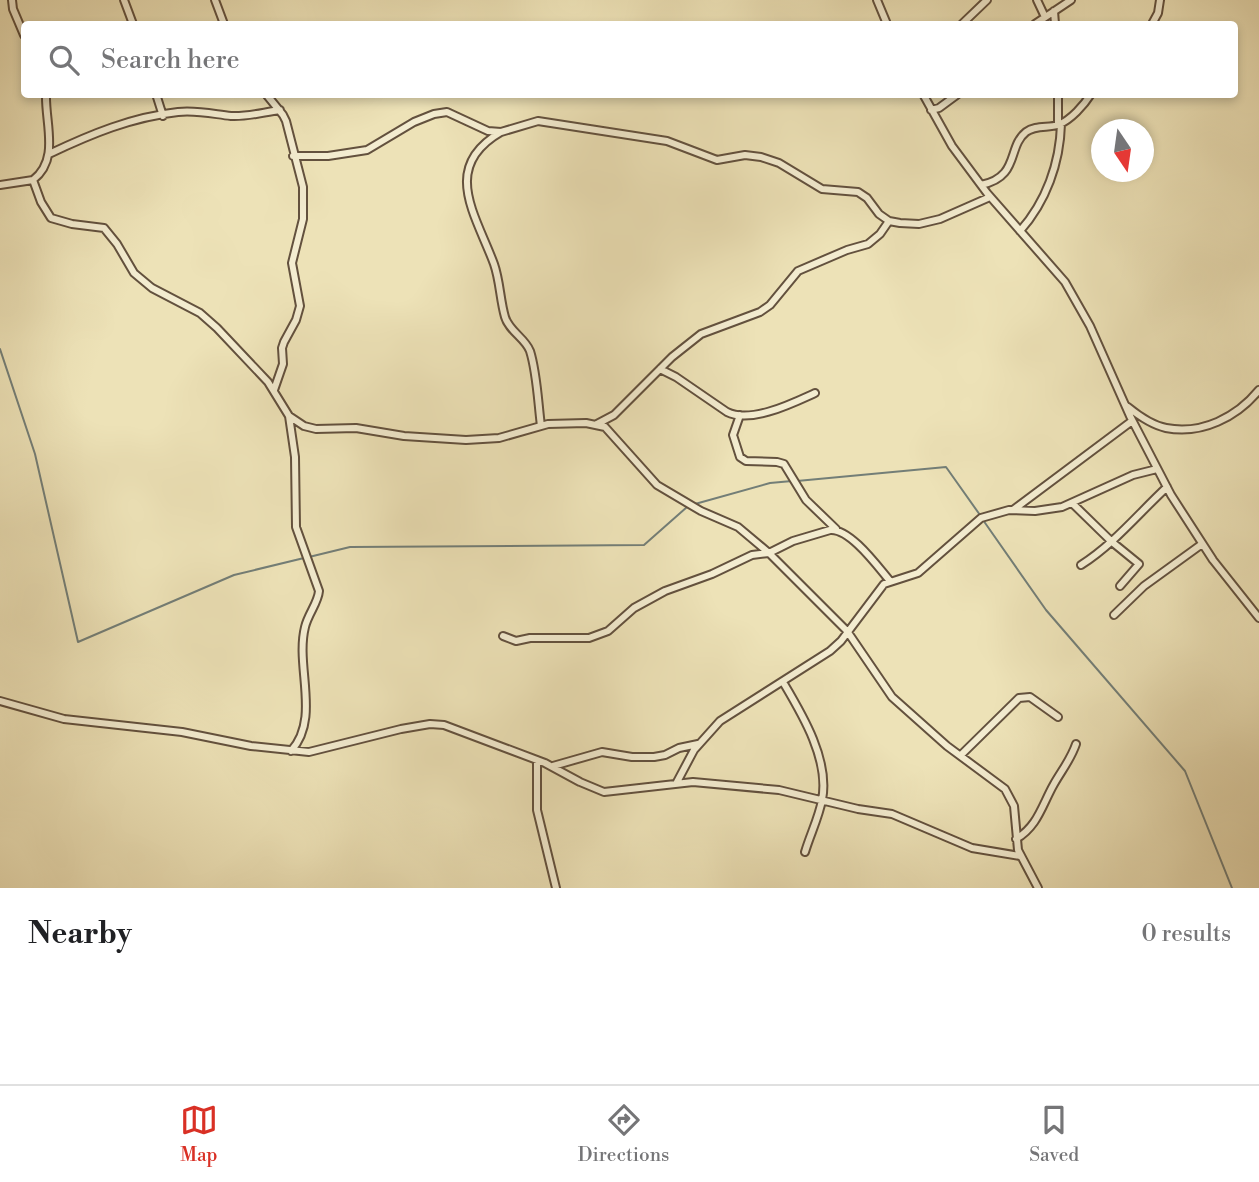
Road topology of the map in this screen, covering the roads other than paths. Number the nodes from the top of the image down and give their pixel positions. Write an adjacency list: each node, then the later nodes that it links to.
1 (12, 0): 18 (street)
2 (124, 0): 11 (street)
3 (215, 0): 12 (street)
4 (877, 0): 13 (street)
5 (987, 0): 14 (street)
6 (1037, 0): 10 (street)
7 (1071, 0): 9 (street)
8 (1160, 0): 17 (street)
9 (1054, 11): 10 (street); 16 (street)
10 (1045, 17): 15 (street)
11 (132, 21)
12 (223, 21)
13 (886, 21)
14 (965, 21)
15 (1039, 21)
16 (1055, 21)
17 (1154, 21)
18 (21, 28)
19 (46, 98): 31 (street)
20 (157, 98): 28 (street)
21 (270, 98): 26 (street)
22 (925, 98): 27 (street)
23 (953, 98): 27 (street)
24 (1058, 98): 29 (street)
25 (1088, 98): 29 (street)
26 (280, 110): 28 (street); 32 (street)
27 (931, 110): 34 (street)
28 (163, 116): 31 (street)
29 (1060, 124): 34 (street); 38 (street)
30 (501, 132): 32 (street); 37 (street); 48 (street)
31 (50, 154): 33 (street)
32 (293, 156): 40 (street)
33 (33, 180): 35 (street); 40 (street)
34 (981, 185): 36 (street)
35 (0, 186)
36 (990, 197): 37 (street); 38 (street)
37 (889, 220): 39 (street)
38 (1020, 231): 43 (street)
39 (660, 369): 44 (street); 47 (street)
40 (274, 390): 45 (street)
41 (1259, 390): 43 (street)
42 (815, 393): 44 (street)
43 (1126, 406): 46 (street)
44 (740, 415): 53 (street)
45 (289, 416): 48 (street); 69 (street)
46 (1132, 421): 49 (street); 52 (street)
47 (597, 424): 48 (street); 56 (street)
48 (541, 426)
49 (1157, 468): 50 (street); 51 (street)
50 (1167, 488): 54 (street); 55 (street)
51 (1072, 503): 52 (street); 54 (street)
52 (1013, 510): 58 (street)
53 (836, 529): 56 (street); 58 (street)
54 (1112, 542): 57 (street); 59 (street)
55 (1202, 544): 60 (street); 61 (street)
56 (769, 553): 62 (street); 63 (street)
57 (1081, 565)
58 (890, 582): 62 (street)
59 (1120, 586)
60 (1114, 615)
61 (1259, 618)
62 (848, 631): 64 (street); 70 (street)
63 (503, 636)
64 (783, 682): 67 (street); 74 (street)
65 (0, 701): 69 (street)
66 (1058, 717): 70 (street)
67 (698, 744): 72 (street); 73 (street)
68 (1076, 744): 75 (street)
69 (291, 751): 71 (street)
70 (961, 755): 75 (street)
71 (537, 760): 72 (street); 78 (street)
72 (553, 766): 73 (street)
73 (677, 782): 74 (street)
74 (822, 800): 76 (street); 77 (street)
75 (1016, 839): 77 (street)
76 (805, 852)
77 (1020, 856): 79 (street)
78 (555, 888)
79 (1038, 888)

